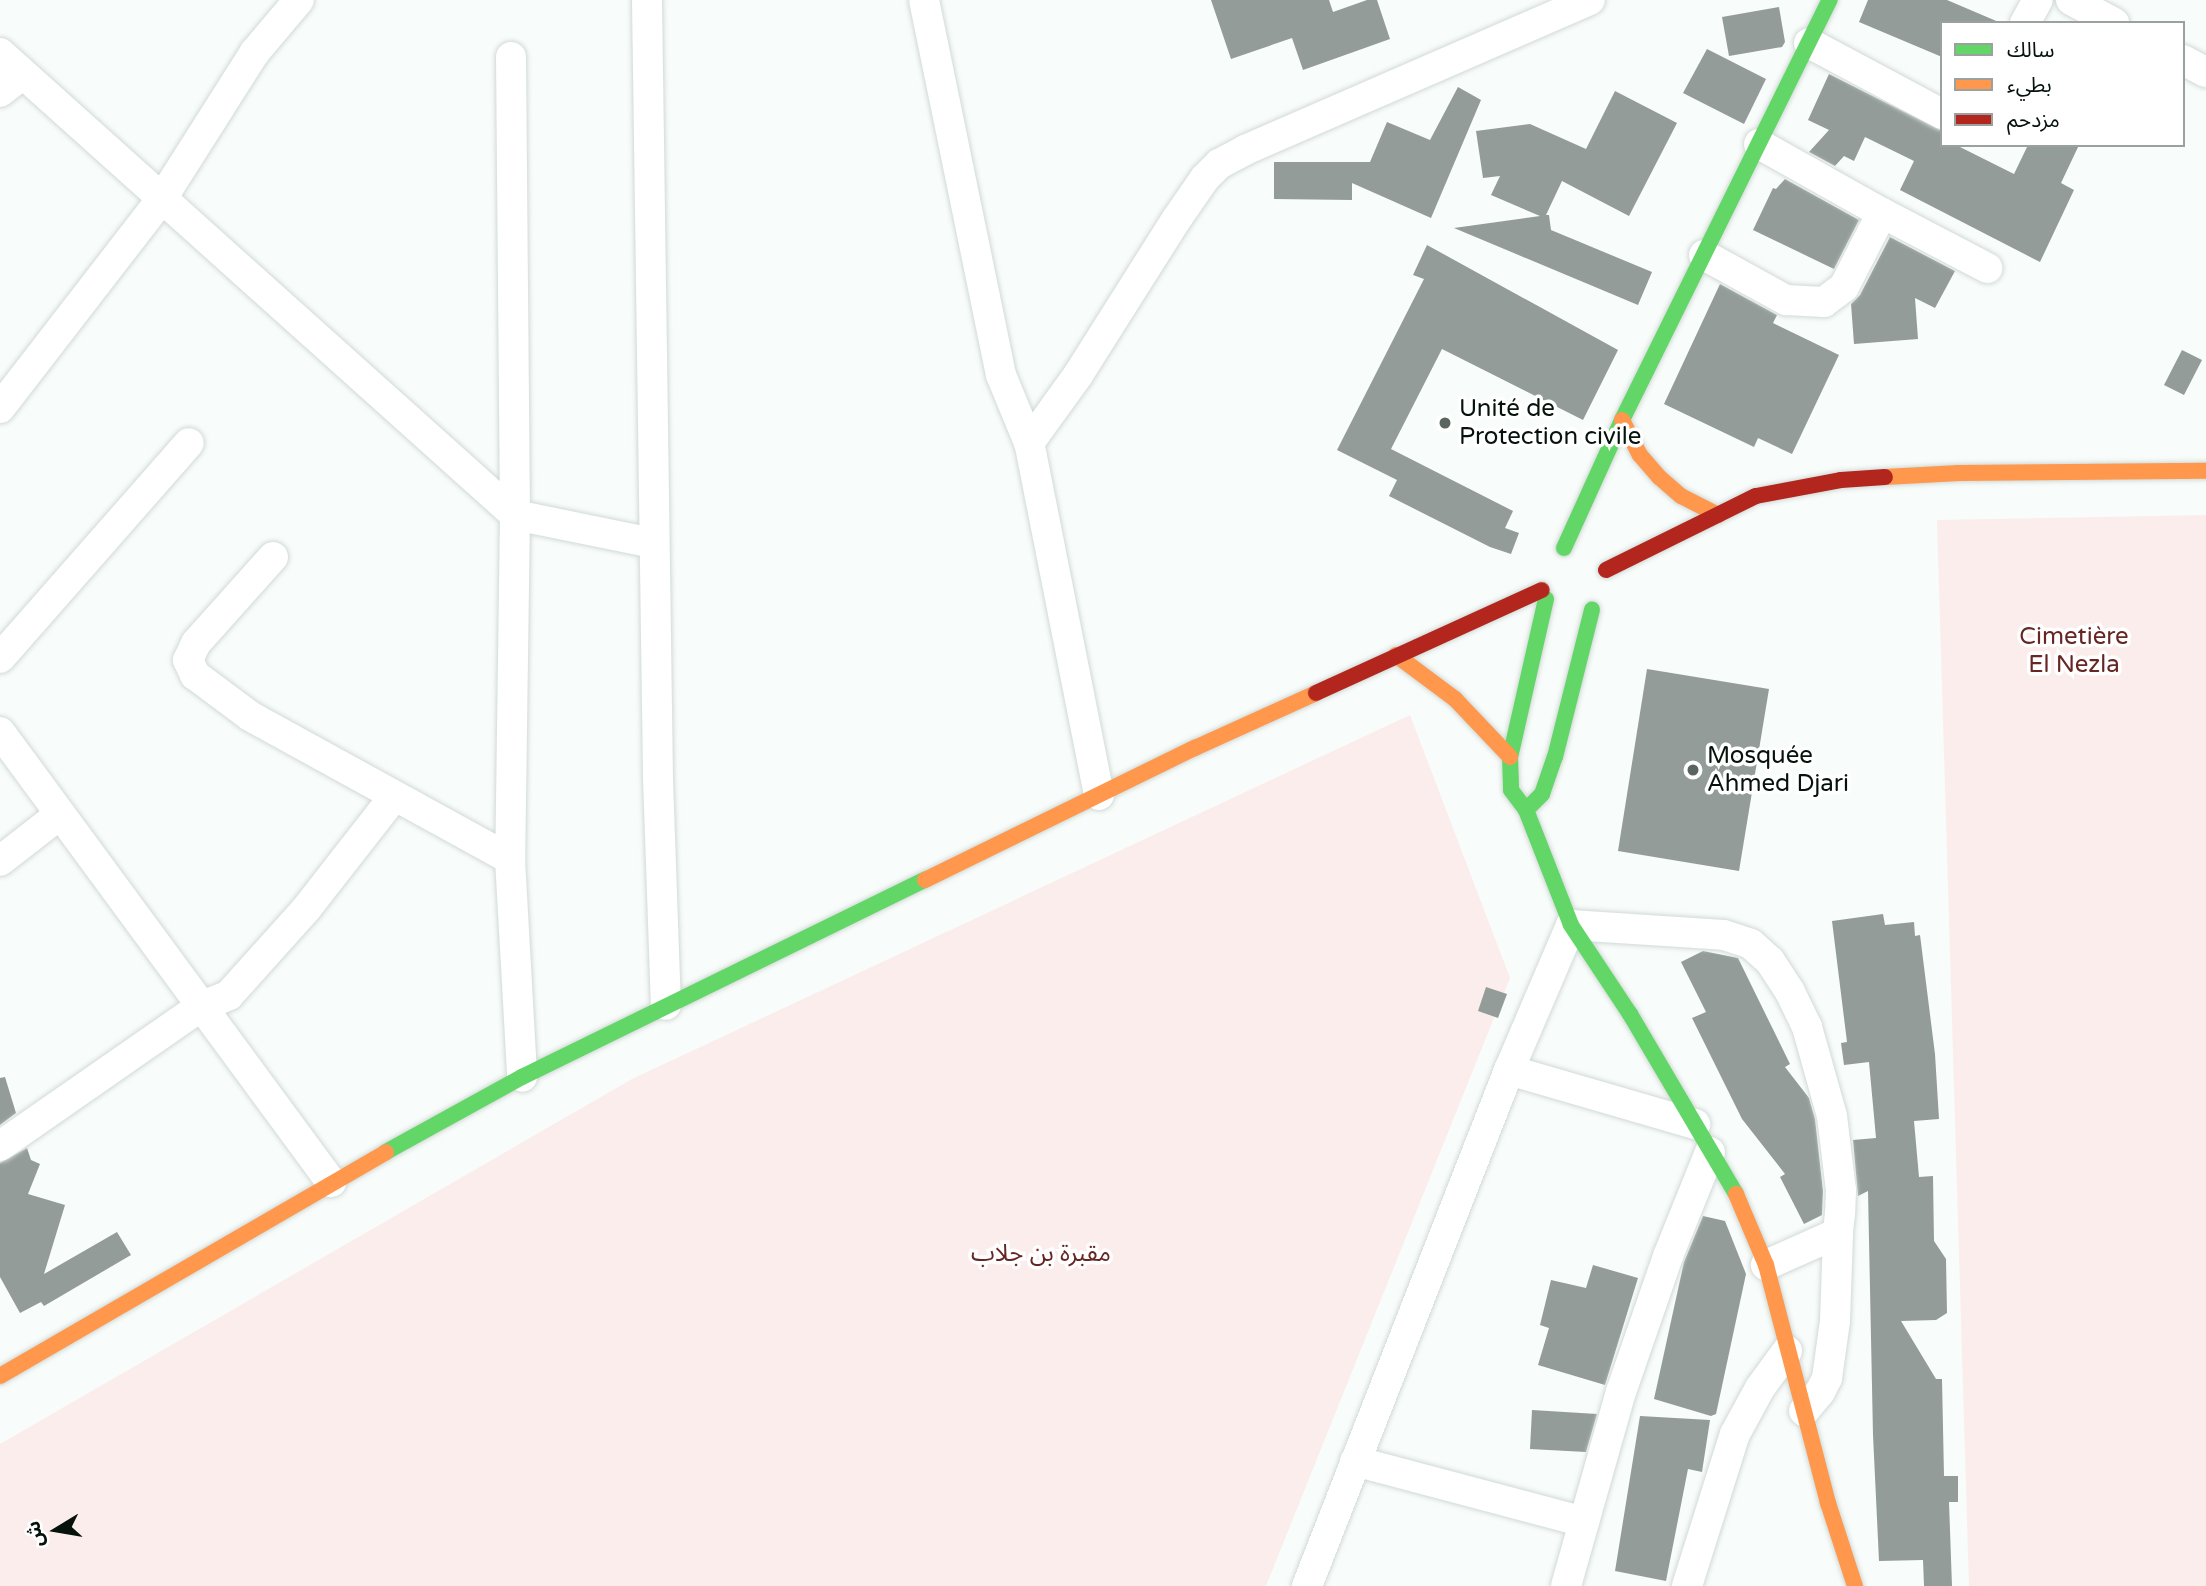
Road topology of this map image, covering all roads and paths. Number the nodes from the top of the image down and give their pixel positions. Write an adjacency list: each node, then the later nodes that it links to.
1 (299, 0): 18 (street)
2 (647, 0): 29 (street)
3 (924, 0): 25 (street)
4 (1830, 0): 10 (street)
5 (2038, 0): 8 (street)
6 (2071, 0): 9 (street)
7 (1582, 2): 25 (street)
8 (2026, 21)
9 (2110, 21)
10 (1809, 43): 16 (street); 17 (street)
11 (0, 53): 15 (street)
12 (511, 57): 27 (street)
13 (2185, 61): 14 (street)
14 (2206, 72)
15 (11, 83): 18 (street)
16 (1940, 113)
17 (1759, 144): 19 (street); 20 (street)
18 (161, 200): 22 (street); 27 (street)
19 (1882, 213): 20 (street); 21 (street)
20 (1704, 255): 23 (street)
21 (1987, 268)
22 (0, 408)
23 (1622, 420): 28 (street); 30 (street)
24 (189, 443): 36 (street)
25 (1029, 443): 39 (street)
26 (2206, 471): 28 (street)
27 (515, 514): 29 (street); 43 (street)
28 (1718, 515): 33 (street)
29 (653, 543): 46 (street)
30 (1564, 548): 31 (street); 34 (street)
31 (1584, 548)
32 (273, 557): 40 (street)
33 (1605, 570)
34 (1544, 595): 35 (street); 38 (street); 41 (street)
35 (1396, 655): 38 (street); 39 (street)
36 (0, 658)
37 (0, 732): 42 (street)
38 (1510, 757): 41 (street)
39 (1099, 795): 46 (street)
40 (393, 798): 43 (street); 47 (street)
41 (1526, 810): 45 (street)
42 (59, 815): 44 (street); 47 (street)
43 (510, 859): 49 (street)
44 (0, 861)
45 (1571, 925): 48 (street); 50 (street); 54 (street)
46 (666, 1005): 49 (street)
47 (200, 1007): 51 (street); 53 (street)
48 (1509, 1070): 50 (street); 59 (street)
49 (522, 1077): 53 (street)
50 (1695, 1124): 52 (street)
51 (0, 1146)
52 (1710, 1152): 55 (street); 60 (street)
53 (331, 1182): 57 (street)
54 (1838, 1233): 55 (street); 58 (street)
55 (1766, 1265): 56 (street)
56 (1787, 1351): 58 (street); 63 (street)
57 (1, 1373)
58 (1804, 1411): 64 (street)
59 (1355, 1461): 60 (street); 62 (street)
60 (1584, 1522): 61 (street)
61 (1571, 1585)
62 (1307, 1586)
63 (1687, 1586)
64 (1855, 1586)

